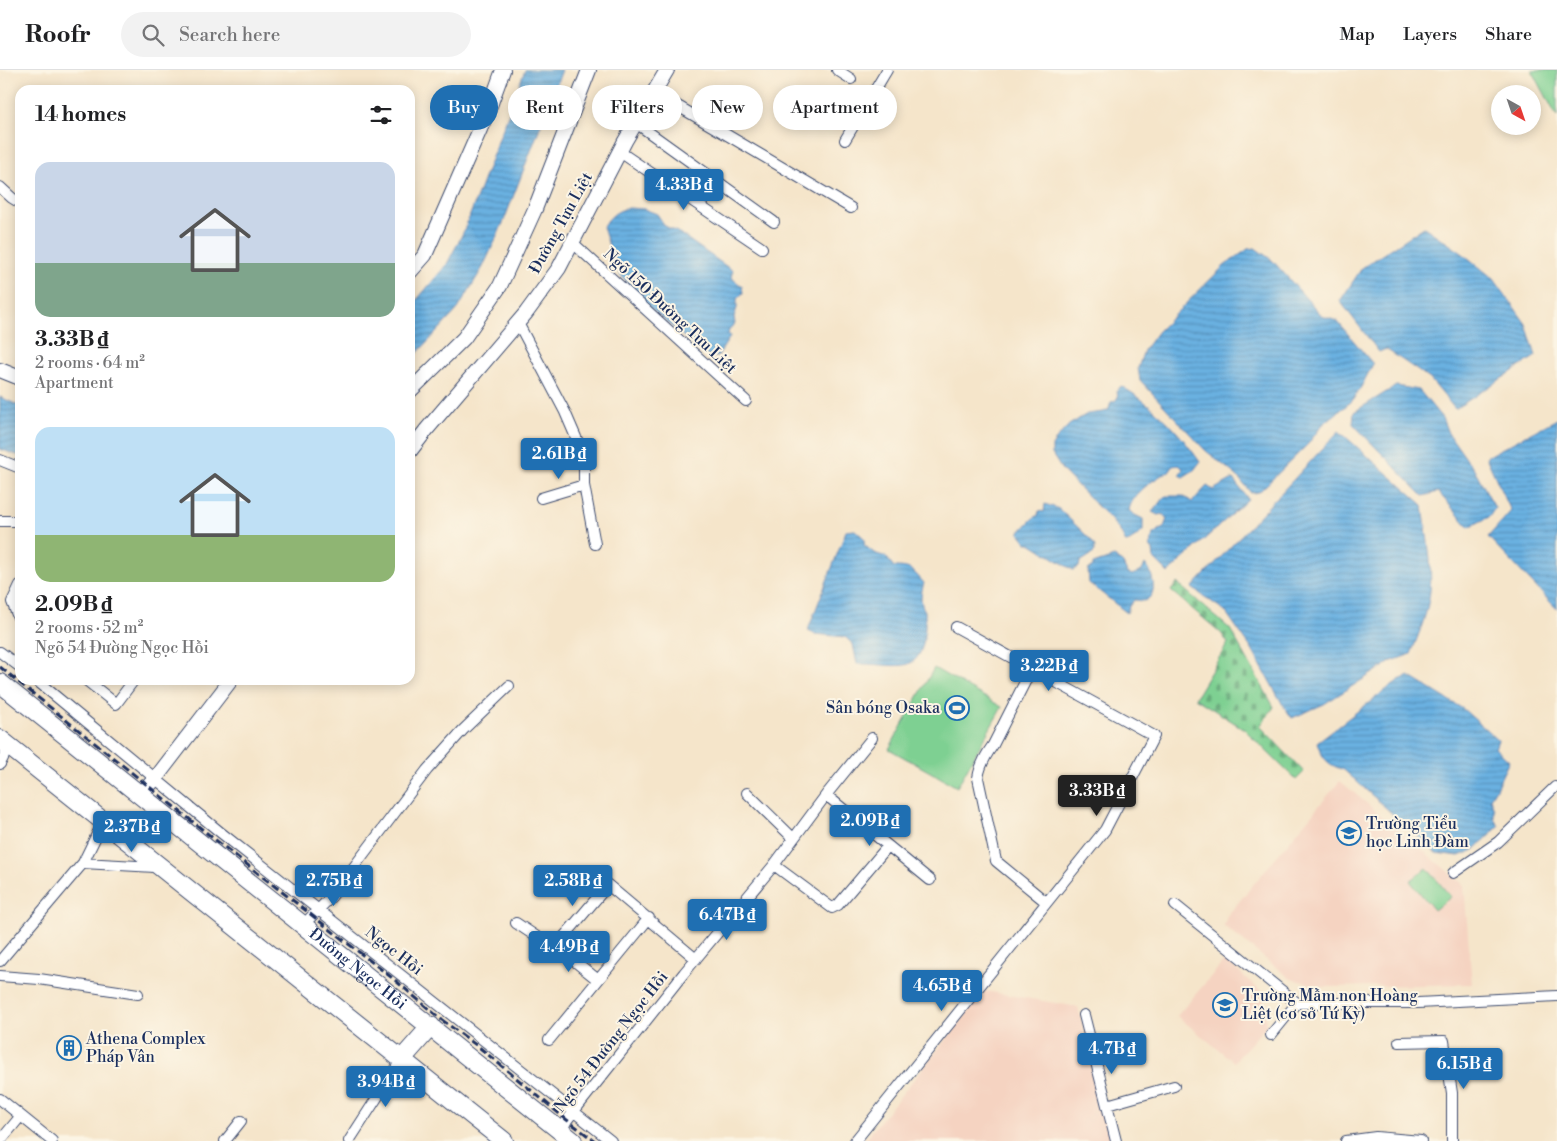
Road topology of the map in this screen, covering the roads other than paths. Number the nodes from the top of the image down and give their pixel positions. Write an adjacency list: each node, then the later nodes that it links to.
1 (502, 70): 19 (street)
2 (589, 70): 23 (street)
3 (668, 70): 7 (street, Đường Tựu Liệt)
4 (837, 70): 6 (street)
5 (887, 70): 11 (street)
6 (851, 78)
7 (658, 85)
8 (682, 108): 15 (street)
9 (632, 130): 12 (street, Đường Tựu Liệt)
10 (646, 130): 16 (street)
11 (845, 140)
12 (620, 152): 17 (street, Đường Tựu Liệt); 18 (street)
13 (0, 187): 14 (street)
14 (15, 200)
15 (851, 208)
16 (774, 222)
17 (573, 243): 20 (street, Đường Tựu Liệt); 24 (street, Ngõ 150 Đường Tựu Liệt)
18 (762, 248)
19 (415, 266)
20 (518, 323): 25 (street, Đường Tựu Liệt); 28 (street)
21 (0, 370): 22 (street)
22 (15, 376)
23 (415, 386)
24 (746, 401)
25 (415, 443)
26 (0, 460): 27 (street)
27 (15, 466)
28 (584, 485): 29 (street); 32 (street)
29 (541, 498)
30 (0, 521): 31 (street)
31 (15, 521)
32 (596, 544)
33 (15, 596): 34 (street)
34 (15, 610)
35 (956, 627): 38 (street)
36 (0, 652): 37 (street)
37 (15, 663)
38 (1032, 668): 61 (street); 61 (street)
39 (0, 683): 51 (highway, Đường Ngọc Hồi)
40 (46, 685): 48 (street, Ngọc Hồi)
41 (92, 685): 42 (street)
42 (130, 685)
43 (227, 685): 48 (street)
44 (509, 686): 63 (street)
45 (872, 738): 52 (street, Ngõ 54 Đường Ngọc Hồi)
46 (4, 743): 47 (street); 53 (highway)
47 (0, 764)
48 (155, 779): 51 (street); 63 (street, Ngọc Hồi)
49 (1555, 787): 58 (street)
50 (747, 793): 54 (street)
51 (140, 794): 66 (highway, Đường Ngọc Hồi)
52 (826, 795): 54 (street, Ngõ 54 Đường Ngọc Hồi); 55 (street)
53 (102, 822): 56 (street); 59 (highway)
54 (793, 838): 57 (street, Ngõ 54 Đường Ngọc Hồi)
55 (888, 846): 57 (street); 60 (street)
56 (83, 863): 59 (street); 69 (street)
57 (774, 865): 68 (street, Ngõ 54 Đường Ngọc Hồi)
58 (1453, 873)
59 (172, 876): 80 (highway)
60 (930, 880)
61 (1046, 902): 94 (street)
62 (1175, 905): 74 (street)
63 (318, 910): 66 (street); 84 (street, Ngọc Hồi)
64 (649, 918): 67 (street); 68 (street); 71 (street)
65 (516, 923): 67 (street)
66 (303, 924): 76 (highway, Đường Ngọc Hồi)
67 (556, 946): 71 (street)
68 (696, 958): 84 (street, Ngõ 54 Đường Ngọc Hồi)
69 (0, 961)
70 (0, 976): 72 (street)
71 (598, 980): 78 (street)
72 (138, 994)
73 (1557, 996): 74 (street)
74 (1297, 1003): 77 (street)
75 (1084, 1015): 83 (street)
76 (431, 1026): 80 (highway); 87 (highway, Đường Ngọc Hồi)
77 (1271, 1035)
78 (549, 1040)
79 (1399, 1042): 98 (street)
80 (402, 1060): 91 (street); 92 (highway)
81 (1174, 1086): 83 (street)
82 (0, 1099): 85 (street)
83 (1107, 1105): 95 (street)
84 (574, 1111): 87 (street, Ngõ 54 Đường Ngọc Hồi); 93 (street, Ngọc Hồi)
85 (20, 1116): 88 (street); 89 (street)
86 (242, 1121): 90 (street)
87 (567, 1136)
88 (0, 1141)
89 (52, 1141)
90 (225, 1141)
91 (349, 1141)
92 (504, 1141)
93 (611, 1141)
94 (855, 1141)
95 (1116, 1141)
96 (1346, 1141): 97 (street)
97 (1421, 1141)
98 (1452, 1141)

